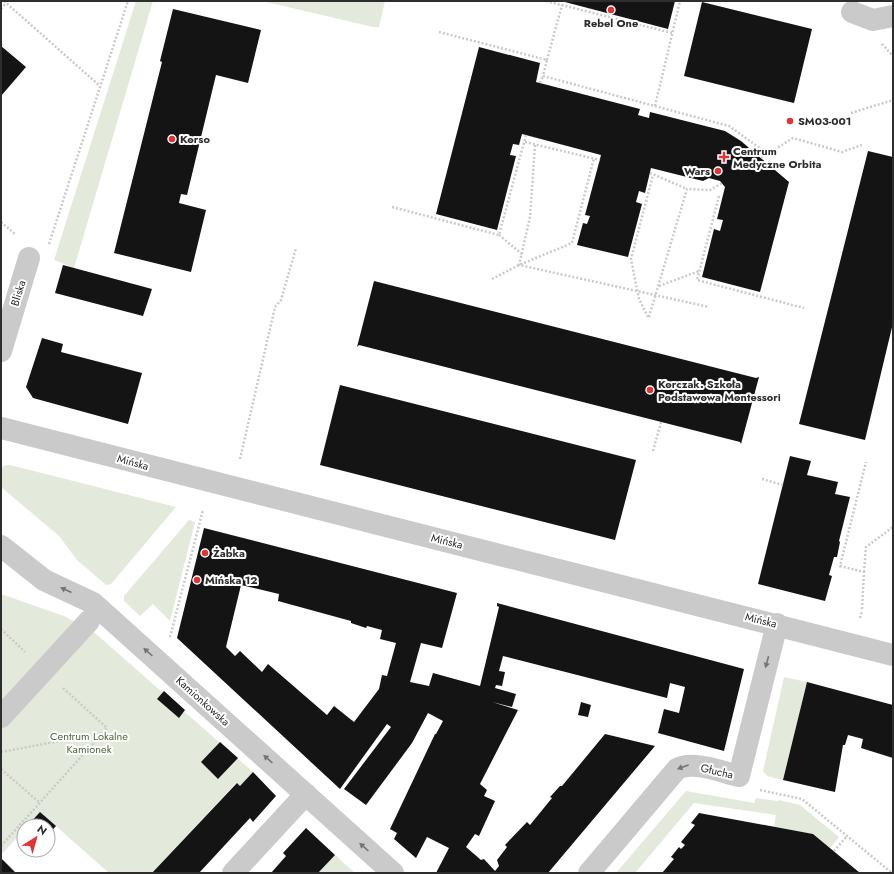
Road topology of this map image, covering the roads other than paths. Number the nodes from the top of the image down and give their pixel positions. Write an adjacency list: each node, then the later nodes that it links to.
1 (852, 12): 2 (street)
2 (893, 16)
3 (29, 258): 4 (street, Bliska)
4 (1, 351)
5 (1, 428): 8 (street, Mińska)
6 (1, 546): 11 (street, Kamionkowska, one-way to 6)
7 (89, 621): 10 (street)
8 (777, 624): 9 (street, Mińska); 14 (street, Głucha, one-way to 14)
9 (893, 655)
10 (1, 717)
11 (306, 794): 12 (street); 13 (street, Kamionkowska, one-way to 11)
12 (233, 873)
13 (393, 873)
14 (589, 873)

